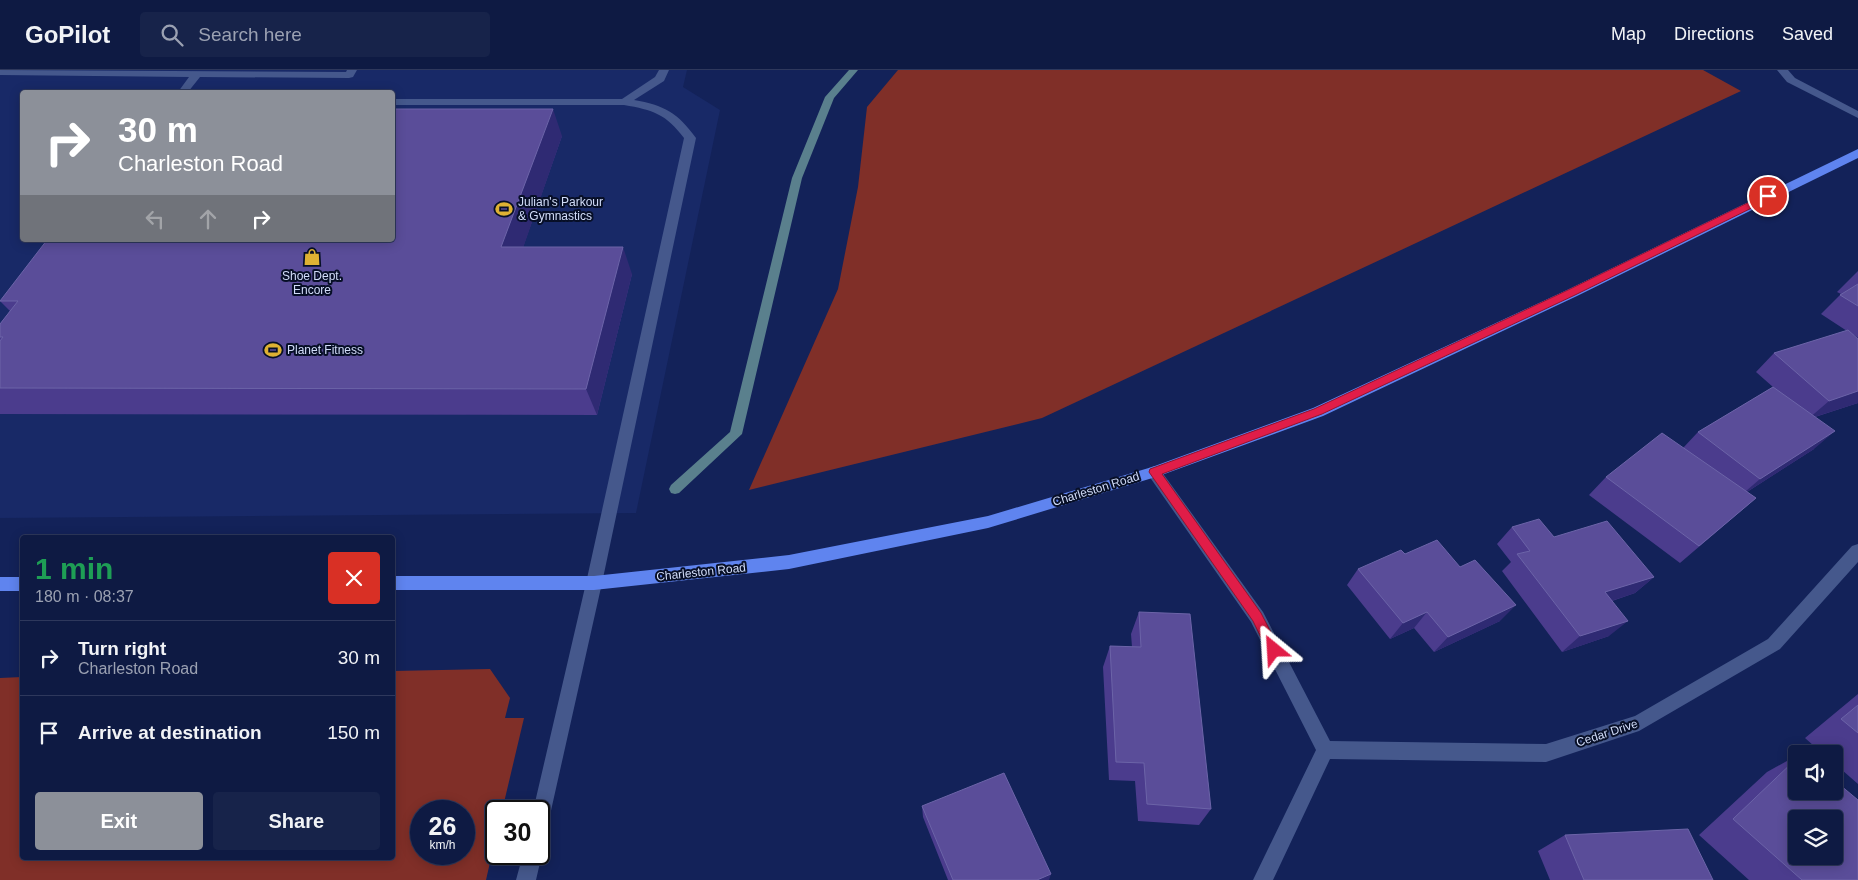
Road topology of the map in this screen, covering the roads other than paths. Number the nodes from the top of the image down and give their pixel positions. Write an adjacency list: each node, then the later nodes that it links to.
1 (352, 70): 5 (street)
2 (664, 70): 8 (street)
3 (1782, 70): 9 (street)
4 (0, 72): 5 (street)
5 (198, 74): 6 (street)
6 (185, 90)
7 (395, 102): 8 (street)
8 (624, 102): 14 (street)
9 (1858, 115)
10 (1858, 152): 11 (main road, Charleston Road)
11 (1154, 472): 14 (main road, Charleston Road); 17 (street)
12 (1858, 551): 17 (street, Cedar Drive)
13 (395, 583): 14 (main road, Charleston Road)
14 (594, 583): 18 (street)
15 (0, 584): 16 (main road)
16 (20, 584)
17 (1325, 750): 21 (street)
18 (544, 800)
19 (529, 865): 20 (street)
20 (526, 880)
21 (1263, 880)

